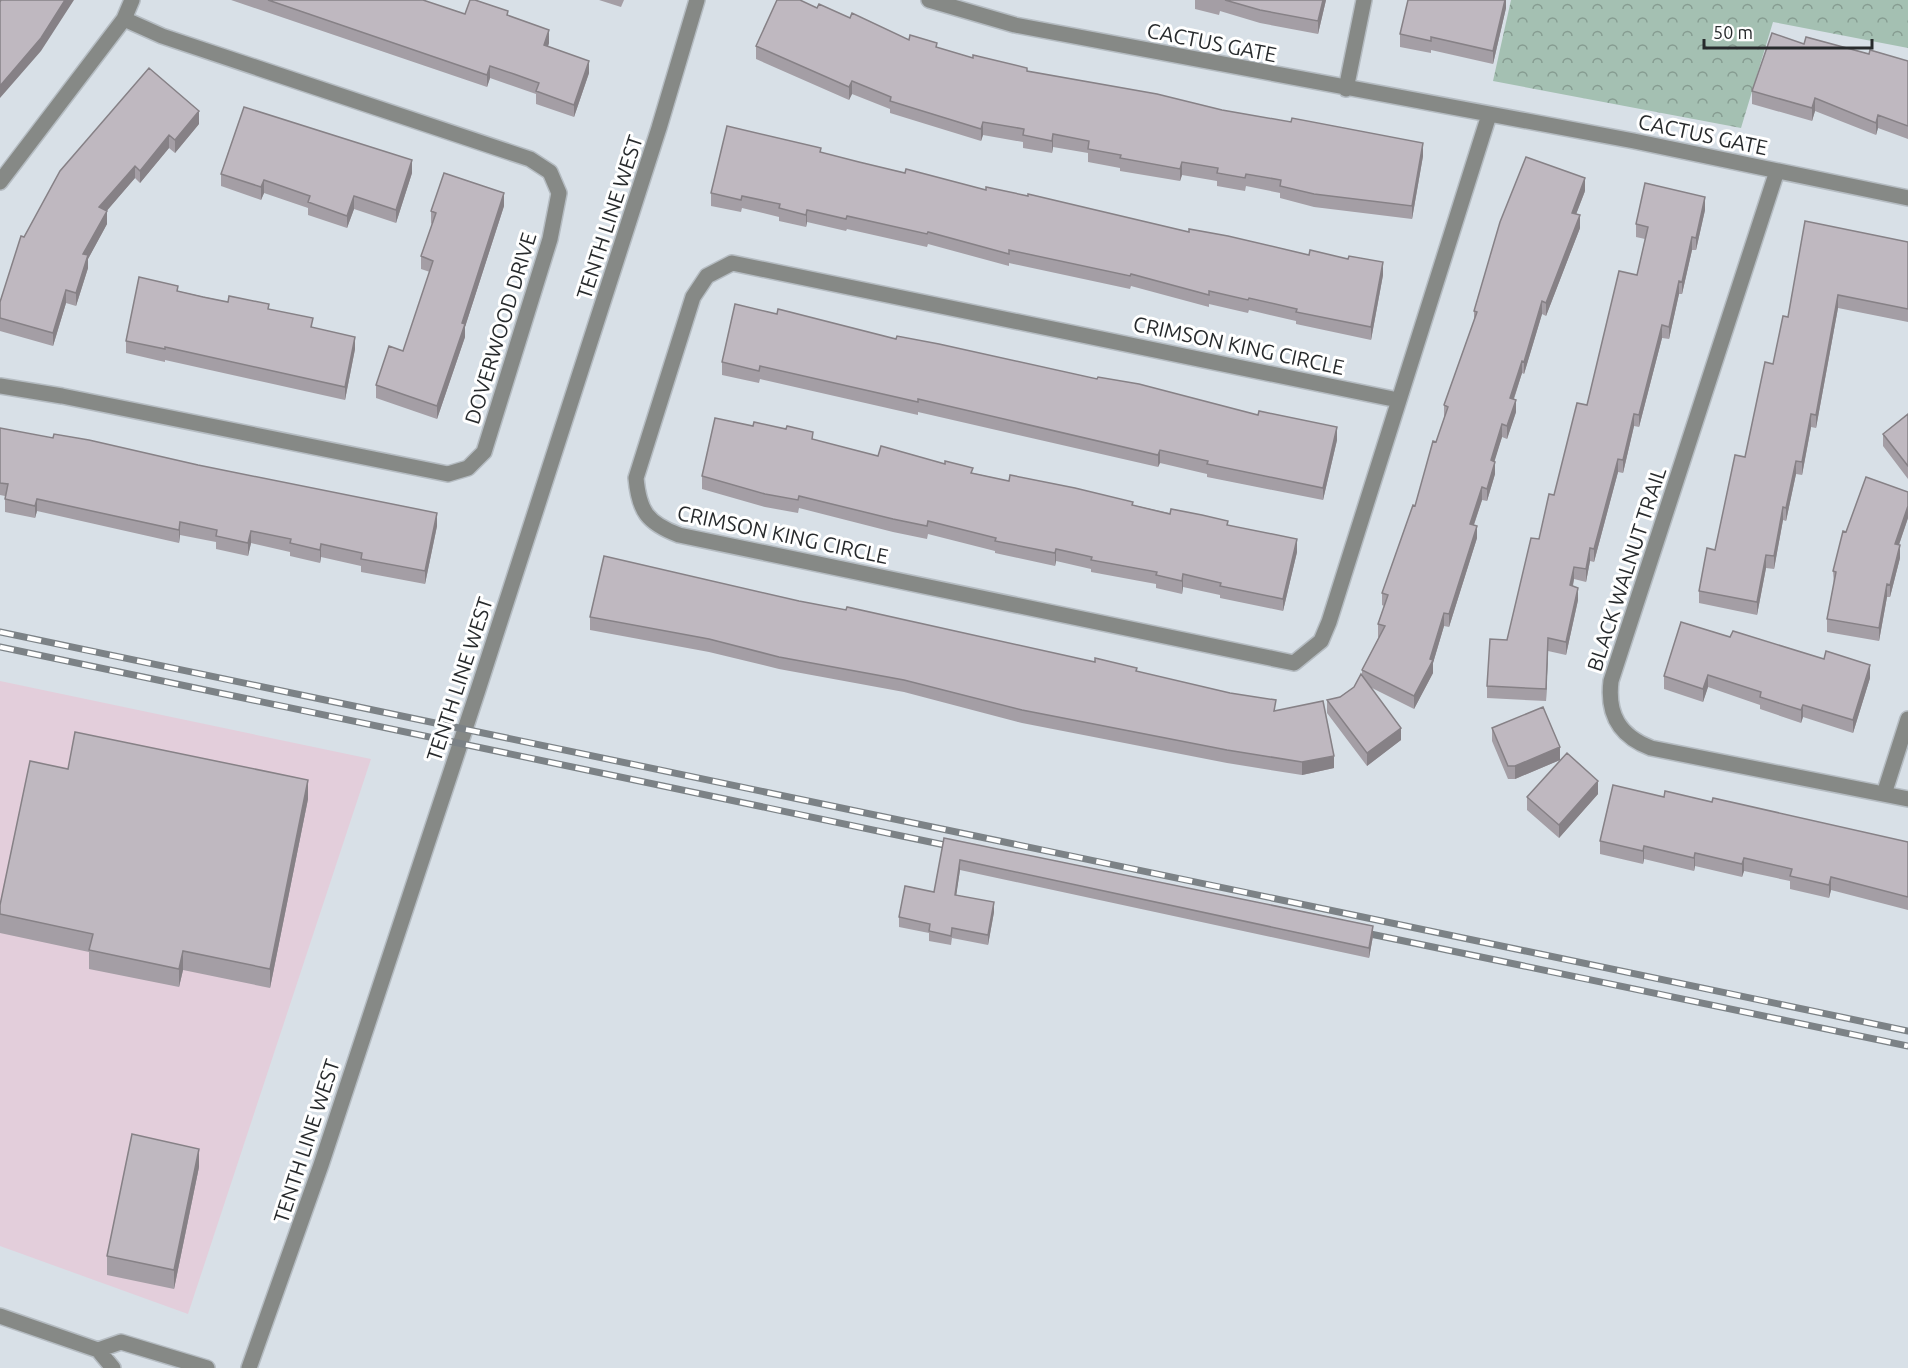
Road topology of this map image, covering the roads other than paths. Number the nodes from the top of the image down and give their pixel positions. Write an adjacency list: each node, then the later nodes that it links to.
1 (132, 0): 5 (street)
2 (697, 0): 20 (street, TENTH LINE WEST)
3 (929, 0): 6 (street, CACTUS GATE)
4 (1364, 0): 6 (street)
5 (124, 19): 9 (street); 11 (street, DOVERWOOD DRIVE)
6 (1346, 89): 7 (street, CACTUS GATE)
7 (1490, 115): 8 (street, CACTUS GATE); 12 (street)
8 (1777, 171): 10 (street, CACTUS GATE); 14 (street, BLACK WALNUT TRAIL)
9 (0, 182)
10 (1908, 198)
11 (0, 386)
12 (1398, 400): 12 (street, CRIMSON KING CIRCLE)
13 (1908, 719): 14 (street)
14 (1884, 794): 15 (street, BLACK WALNUT TRAIL)
15 (1908, 799)
16 (0, 1316): 17 (street)
17 (98, 1350): 18 (street); 19 (street)
18 (113, 1368)
19 (207, 1368)
20 (249, 1368)

